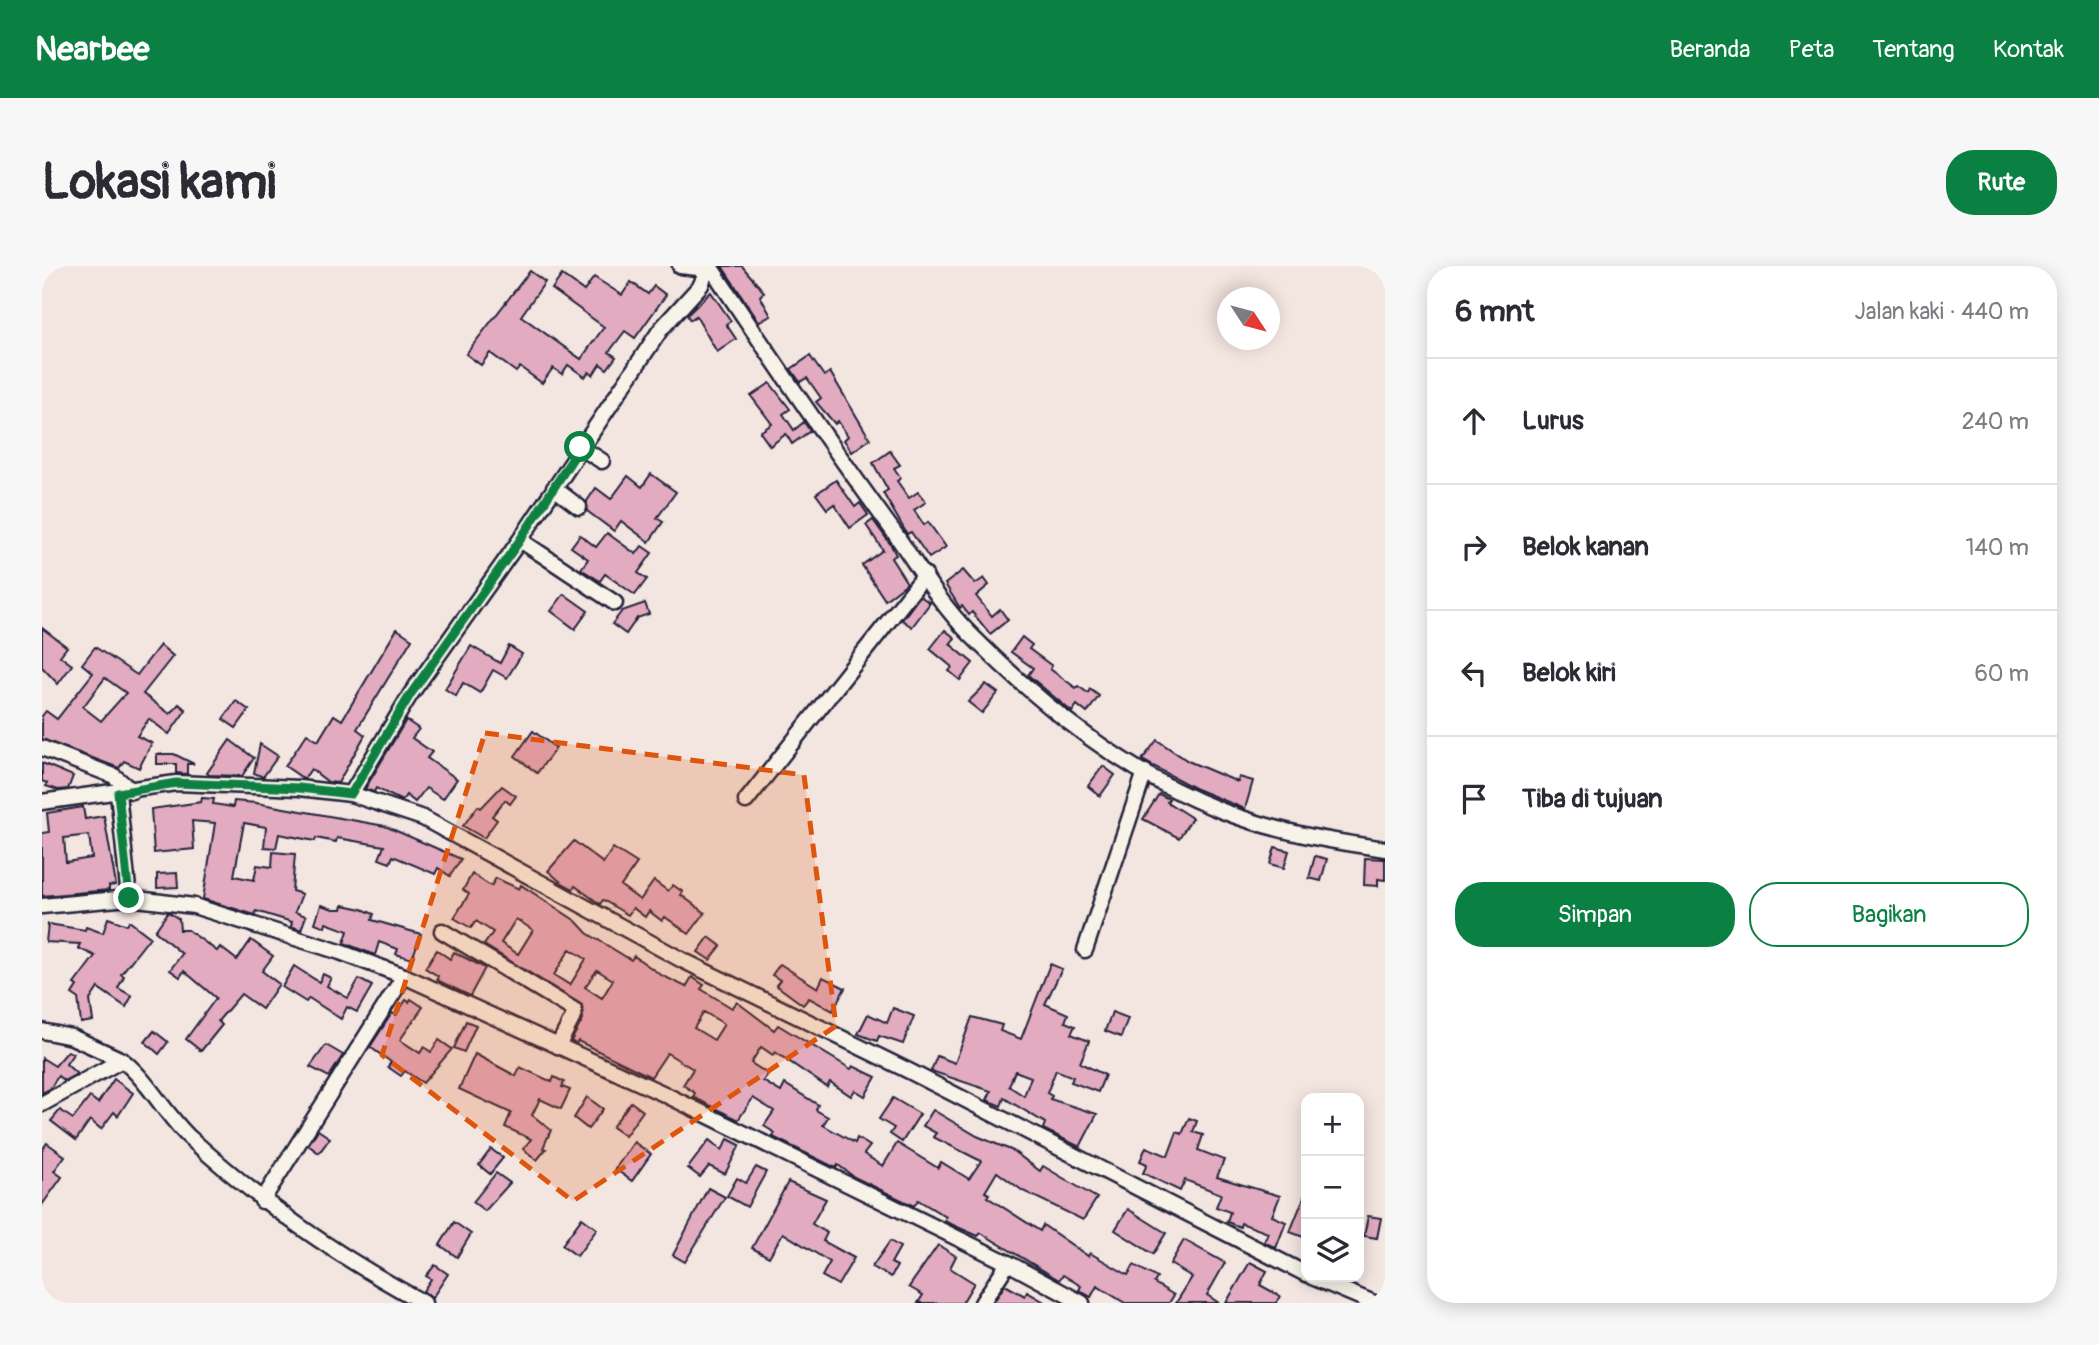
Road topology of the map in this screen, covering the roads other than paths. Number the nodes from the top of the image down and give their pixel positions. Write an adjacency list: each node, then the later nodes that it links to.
1 (680, 266): 2 (street)
2 (708, 267): 3 (street); 8 (street)
3 (580, 447): 4 (street); 5 (street)
4 (603, 461)
5 (554, 488): 6 (street); 7 (street)
6 (579, 508)
7 (520, 540): 9 (street); 13 (street)
8 (925, 575): 11 (street); 14 (street)
9 (615, 603)
10 (42, 748): 12 (street)
11 (1145, 772): 16 (street); 20 (street)
12 (125, 792): 13 (street); 15 (street); 17 (street)
13 (351, 794): 28 (street)
14 (746, 801)
15 (42, 802)
16 (1385, 849)
17 (129, 898): 18 (street); 21 (street)
18 (42, 906)
19 (442, 931): 23 (street)
20 (1085, 950)
21 (404, 976): 23 (street); 26 (street)
22 (42, 1031): 24 (street)
23 (558, 1046): 27 (street)
24 (122, 1060): 25 (street); 26 (street)
25 (42, 1104)
26 (262, 1201): 31 (street)
27 (1008, 1263): 30 (street); 32 (street)
28 (1301, 1271)
29 (1324, 1282): 34 (street)
30 (1060, 1298): 33 (street)
31 (424, 1303)
32 (982, 1303)
33 (1082, 1303)
34 (1374, 1303)

